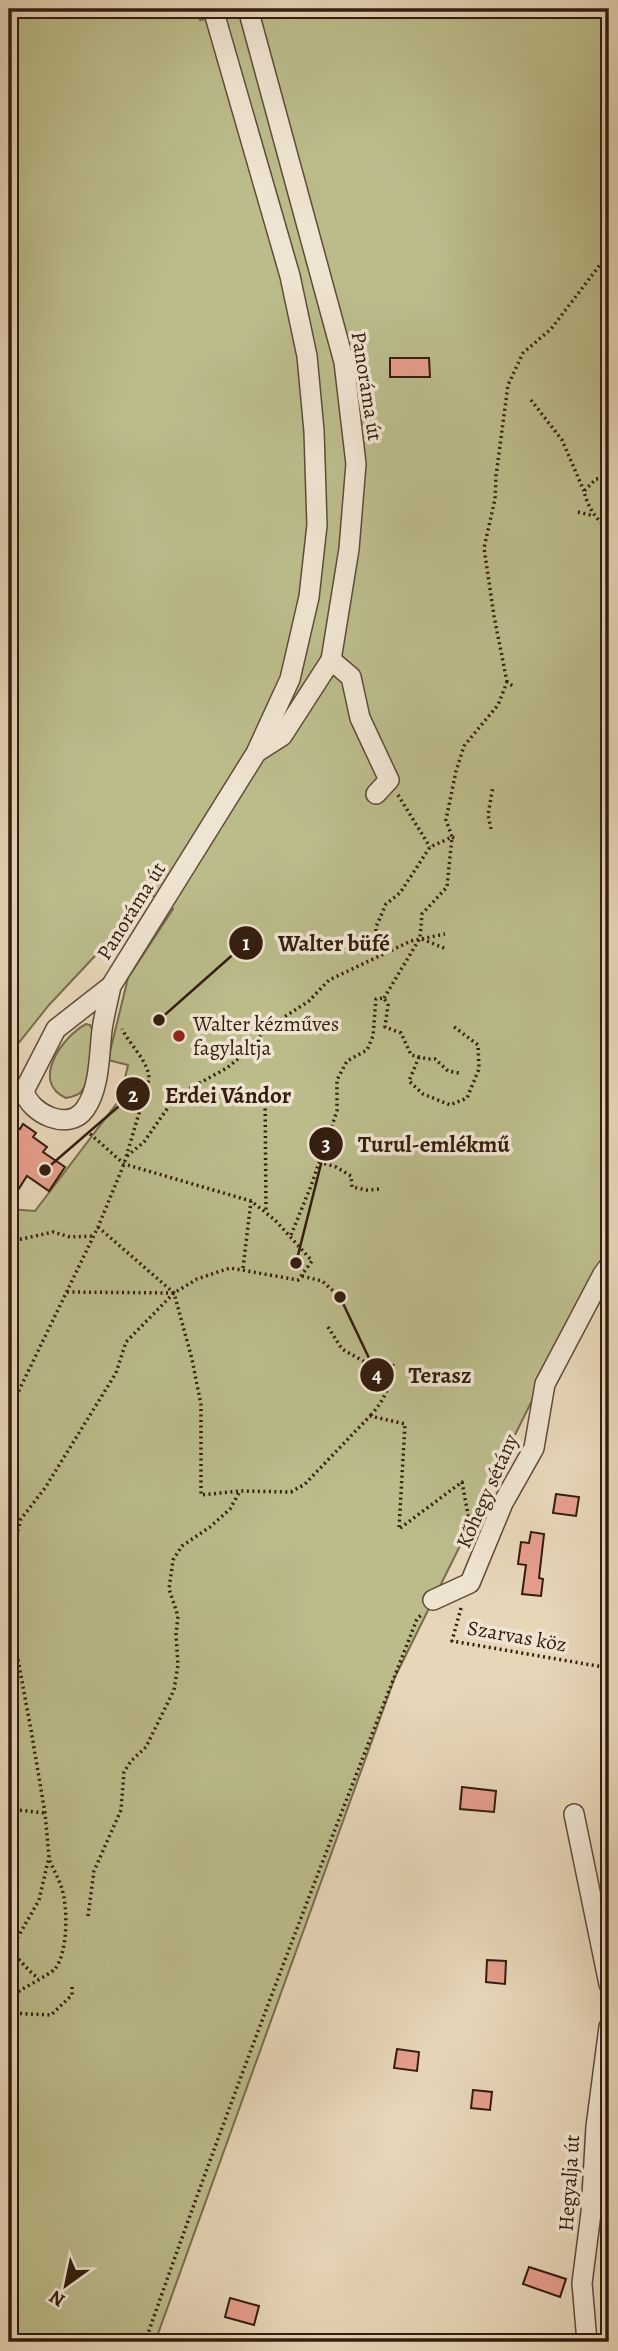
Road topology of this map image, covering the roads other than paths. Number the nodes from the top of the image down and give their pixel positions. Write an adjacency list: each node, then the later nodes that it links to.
1 (213, 9): 4 (street, Panoráma út)
2 (247, 9): 3 (street, Panoráma út)
3 (331, 660): 4 (street, Panoráma út); 5 (street)
4 (256, 753): 6 (street, Panoráma út)
5 (382, 787)
6 (111, 986): 6 (street)
7 (609, 1266): 8 (street, Kőhegy sétány)
8 (433, 1600)
9 (574, 1814): 10 (street)
10 (609, 1984)
11 (609, 2027): 12 (street, Hegyalja út)
12 (587, 2342)

